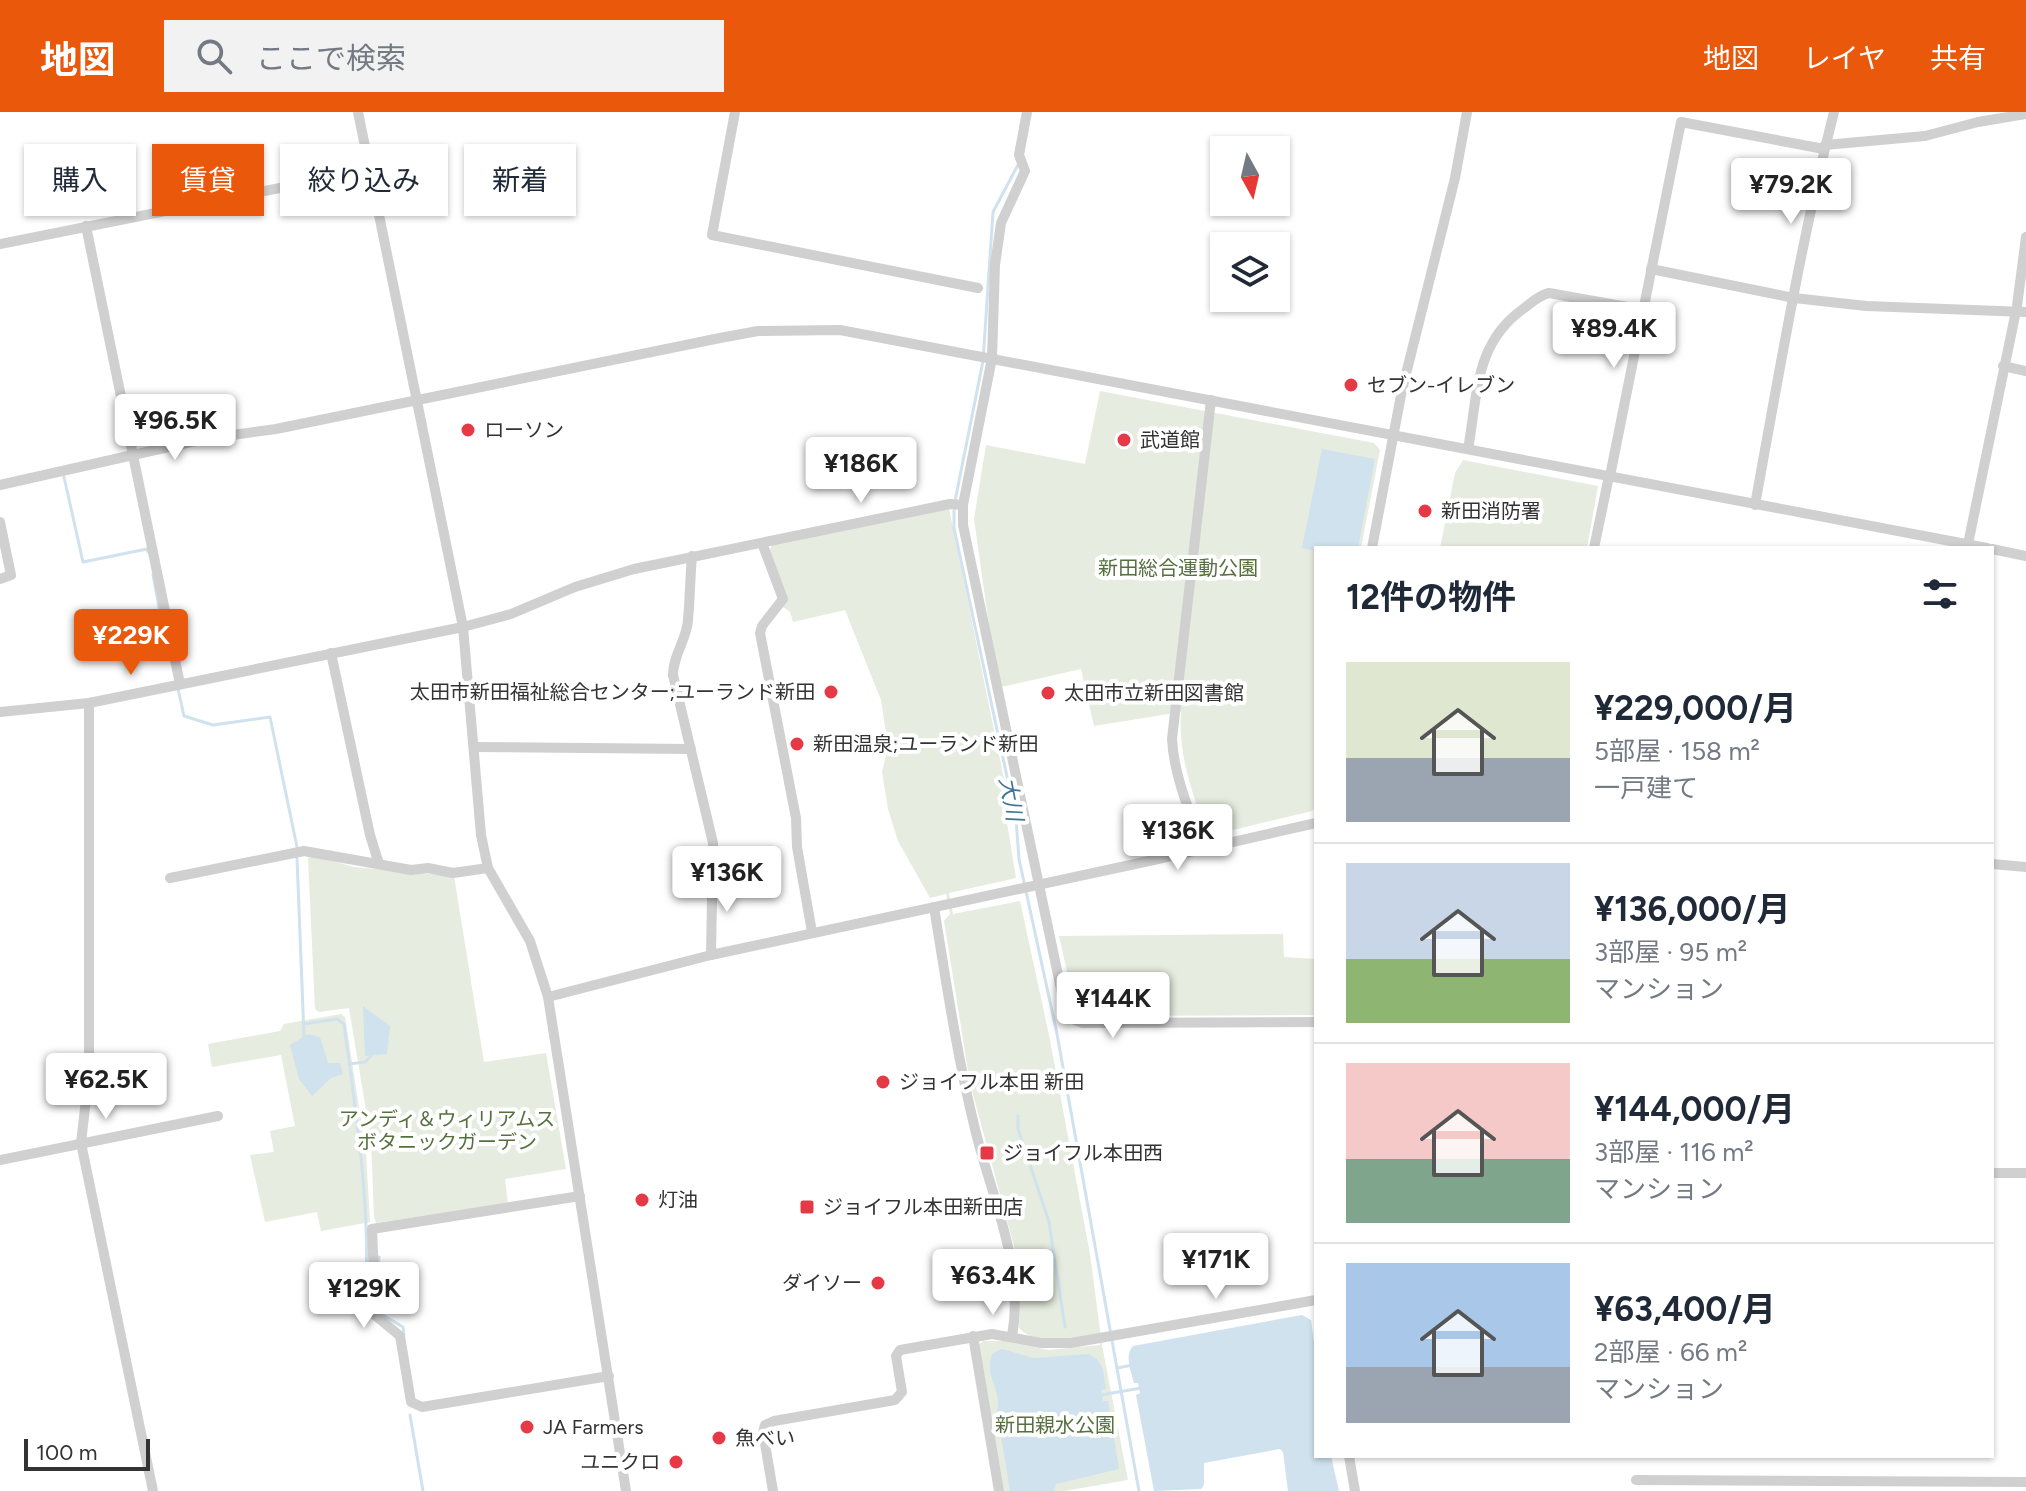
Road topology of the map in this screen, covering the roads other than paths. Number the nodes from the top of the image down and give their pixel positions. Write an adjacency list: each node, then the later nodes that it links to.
1 (358, 112): 7 (street)
2 (735, 112): 15 (street)
3 (1027, 112): 20 (street)
4 (1467, 112): 25 (street)
5 (1834, 112): 8 (street)
6 (2026, 114): 8 (street)
7 (365, 144)
8 (1825, 147): 14 (street); 16 (street)
9 (280, 188): 11 (street)
10 (379, 216): 23 (street)
11 (86, 226): 13 (street); 27 (street)
12 (2026, 237): 19 (street)
13 (0, 244)
14 (1651, 269): 16 (street); 17 (street)
15 (978, 288)
16 (1793, 304): 19 (street); 31 (street)
17 (1644, 310): 26 (street); 28 (street)
18 (2026, 312): 19 (street)
19 (2014, 313): 21 (street)
20 (985, 356): 23 (street); 24 (street); 30 (street)
21 (2003, 366): 22 (street); 34 (street)
22 (2026, 371)
23 (417, 400): 27 (street); 42 (street)
24 (1211, 400): 25 (street); 50 (street)
25 (1394, 434): 26 (street); 35 (street)
26 (1468, 449): 28 (street)
27 (136, 453): 29 (street); 44 (street)
28 (1609, 476): 31 (street); 36 (street)
29 (0, 485)
30 (963, 505): 33 (street); 56 (street)
31 (1755, 505): 34 (street)
32 (0, 522): 41 (street)
33 (762, 543): 39 (street); 58 (street)
34 (1968, 544): 37 (street)
35 (1372, 546)
36 (1594, 546)
37 (1978, 546)
38 (1994, 549): 40 (street)
39 (692, 556): 42 (street); 48 (street)
40 (2026, 556)
41 (0, 579)
42 (463, 627): 43 (street); 47 (street)
43 (331, 653): 44 (street); 51 (street)
44 (180, 684): 45 (street)
45 (89, 703): 46 (street); 63 (street)
46 (0, 712)
47 (474, 747): 48 (street); 54 (street)
48 (691, 749): 59 (street)
49 (1314, 823): 50 (street)
50 (1204, 849): 56 (street)
51 (379, 864): 54 (street); 55 (street)
52 (1994, 864): 53 (street)
53 (2026, 867)
54 (488, 868): 60 (street)
55 (170, 878)
56 (1035, 886): 57 (street); 61 (street)
57 (934, 907): 58 (street); 70 (street)
58 (812, 932): 59 (street)
59 (711, 955): 60 (street)
60 (548, 997): 67 (street)
61 (1314, 1022)
62 (218, 1116): 63 (street)
63 (81, 1143): 64 (street); 76 (street)
64 (0, 1160)
65 (1994, 1173): 66 (street)
66 (2026, 1173)
67 (580, 1196): 71 (street); 71 (street)
68 (1314, 1300): 70 (street)
69 (973, 1336): 70 (street); 78 (street); 79 (street)
70 (1012, 1336)
71 (609, 1376): 77 (street)
72 (1349, 1458): 80 (street)
73 (1636, 1480): 75 (street)
74 (2026, 1482): 75 (street)
75 (1857, 1486)
76 (153, 1491)
77 (626, 1491)
78 (773, 1491)
79 (999, 1491)
80 (1355, 1491)

